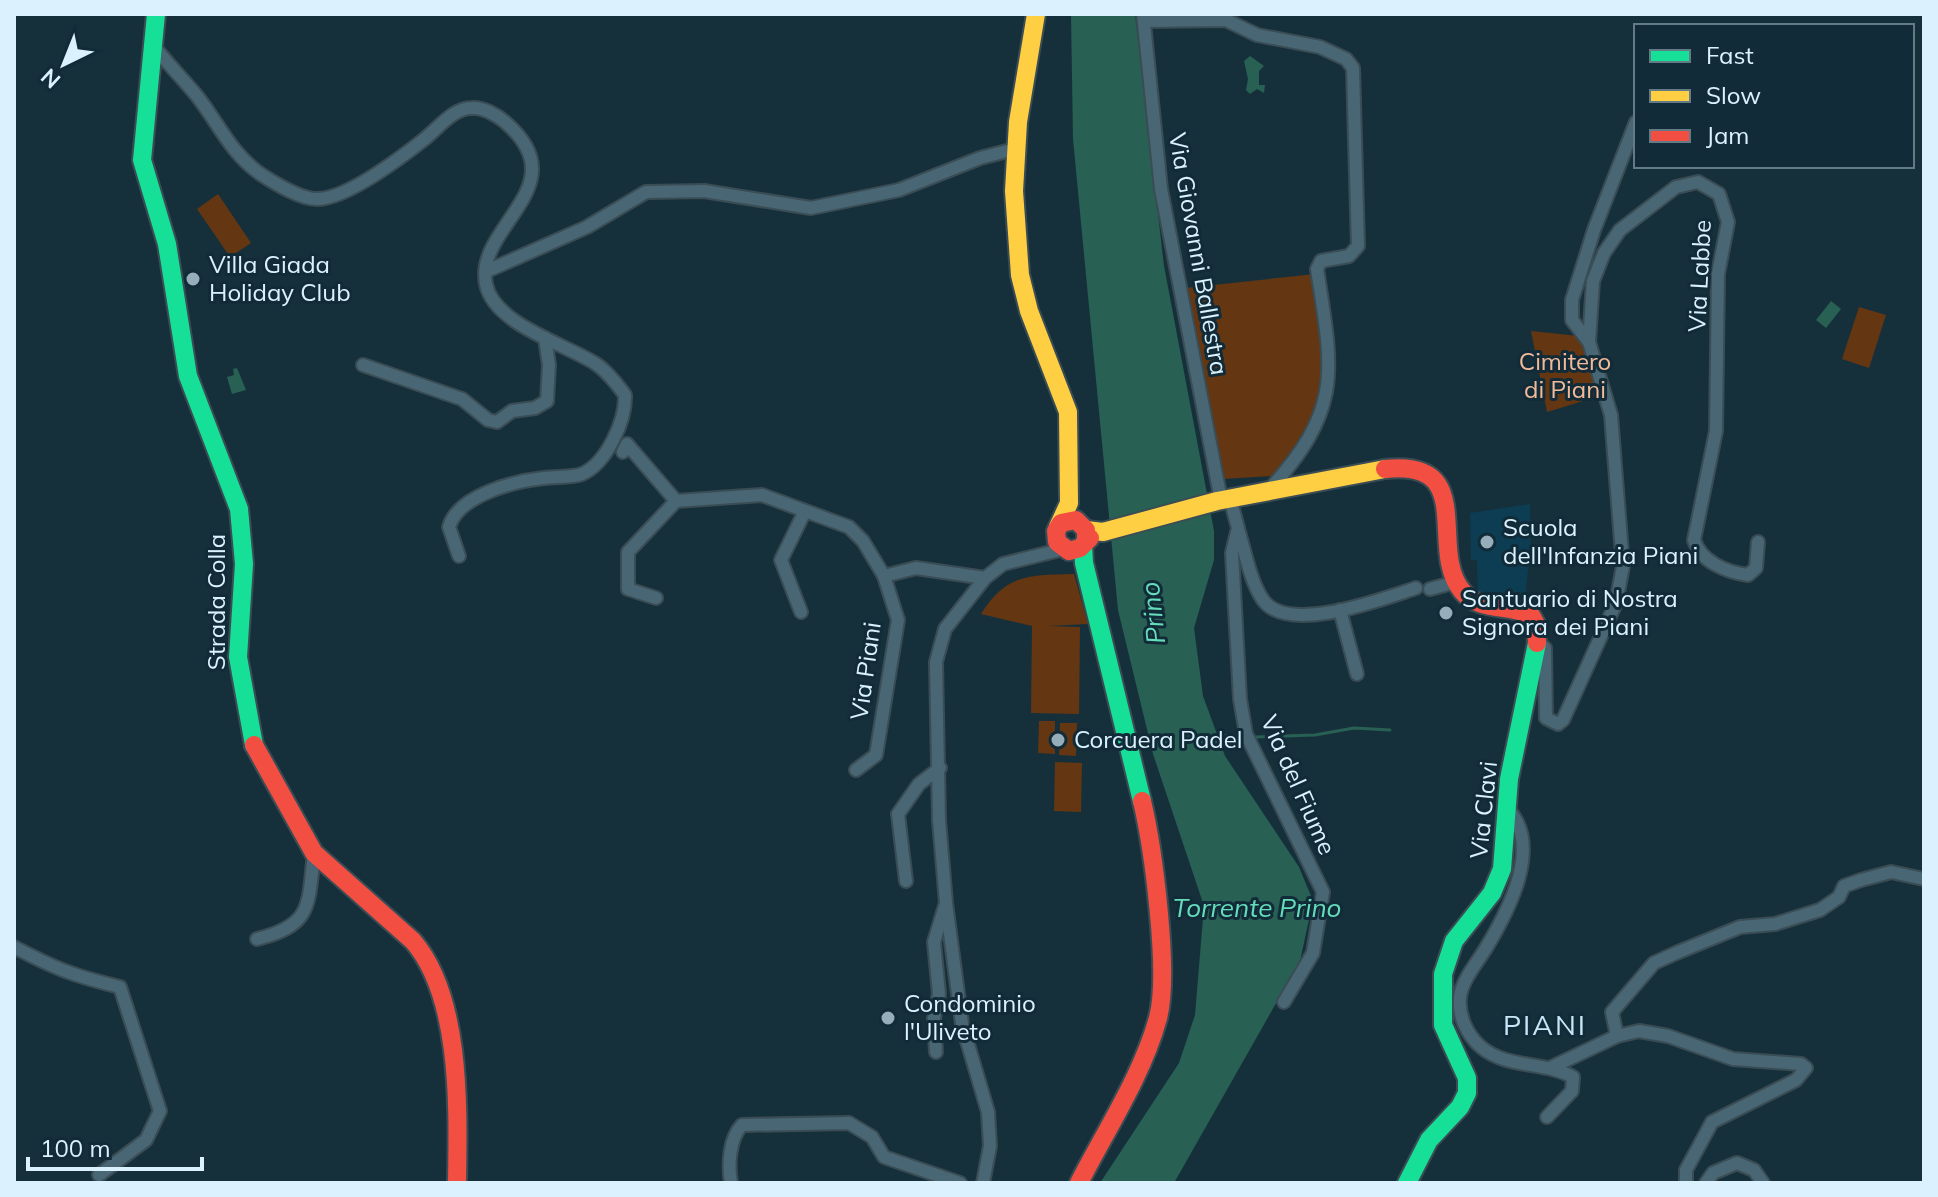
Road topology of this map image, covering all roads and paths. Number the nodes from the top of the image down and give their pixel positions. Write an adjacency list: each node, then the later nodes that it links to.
1 (156, 14): 4 (street, Strada Colla)
2 (1036, 14): 6 (street)
3 (1144, 17): 12 (street); 13 (street, Via Giovanni Ballestra)
4 (153, 45): 7 (street); 36 (street, Strada Colla)
5 (1634, 127): 9 (street, Via Labbe)
6 (1015, 149): 7 (street); 15 (street)
7 (487, 271): 8 (street)
8 (545, 338): 10 (street); 22 (street)
9 (1589, 342): 20 (street, Via Labbe); 31 (street, Via Labbe)
10 (363, 365)
11 (623, 452): 14 (street)
12 (1268, 491): 13 (street); 25 (street)
13 (1222, 499): 17 (street, Via del Fiume); 19 (street)
14 (676, 501): 16 (street, Via Piani); 28 (street)
15 (1069, 503): 18 (street); 19 (street)
16 (804, 513): 23 (street, Via Piani); 30 (street)
17 (1238, 528): 29 (street, Via del Fiume); 42 (street, Via del Fiume)
18 (1057, 529): 19 (street); 19 (street); 21 (street)
19 (1082, 542): 21 (street); 52 (street)
20 (1758, 542)
21 (1034, 555): 24 (street)
22 (459, 556)
23 (884, 576): 24 (street); 34 (street, Via Piani)
24 (985, 578): 33 (street)
25 (1456, 582): 27 (street); 31 (street)
26 (1416, 588): 29 (street, Via del Fiume)
27 (1430, 589)
28 (656, 598)
29 (1340, 610): 32 (street)
30 (801, 612)
31 (1537, 641): 35 (street, Via Clavi)
32 (1357, 674)
33 (940, 768): 38 (street); 39 (street)
34 (856, 770)
35 (1506, 807): 45 (street); 53 (street, Via Clavi)
36 (314, 853): 40 (street); 48 (street, Strada Colla)
37 (1924, 879): 43 (street)
38 (906, 881)
39 (946, 903): 44 (street); 51 (street)
40 (257, 939)
41 (14, 947): 47 (street)
42 (1284, 1002)
43 (1617, 1036): 45 (street); 54 (street)
44 (936, 1052)
45 (1552, 1067): 46 (street)
46 (1547, 1117)
47 (99, 1175)
48 (457, 1183)
49 (731, 1183): 50 (street)
50 (957, 1183)
51 (983, 1183)
52 (1079, 1183)
53 (1407, 1183)
54 (1686, 1183)
55 (1706, 1183): 56 (street)
56 (1763, 1183)

